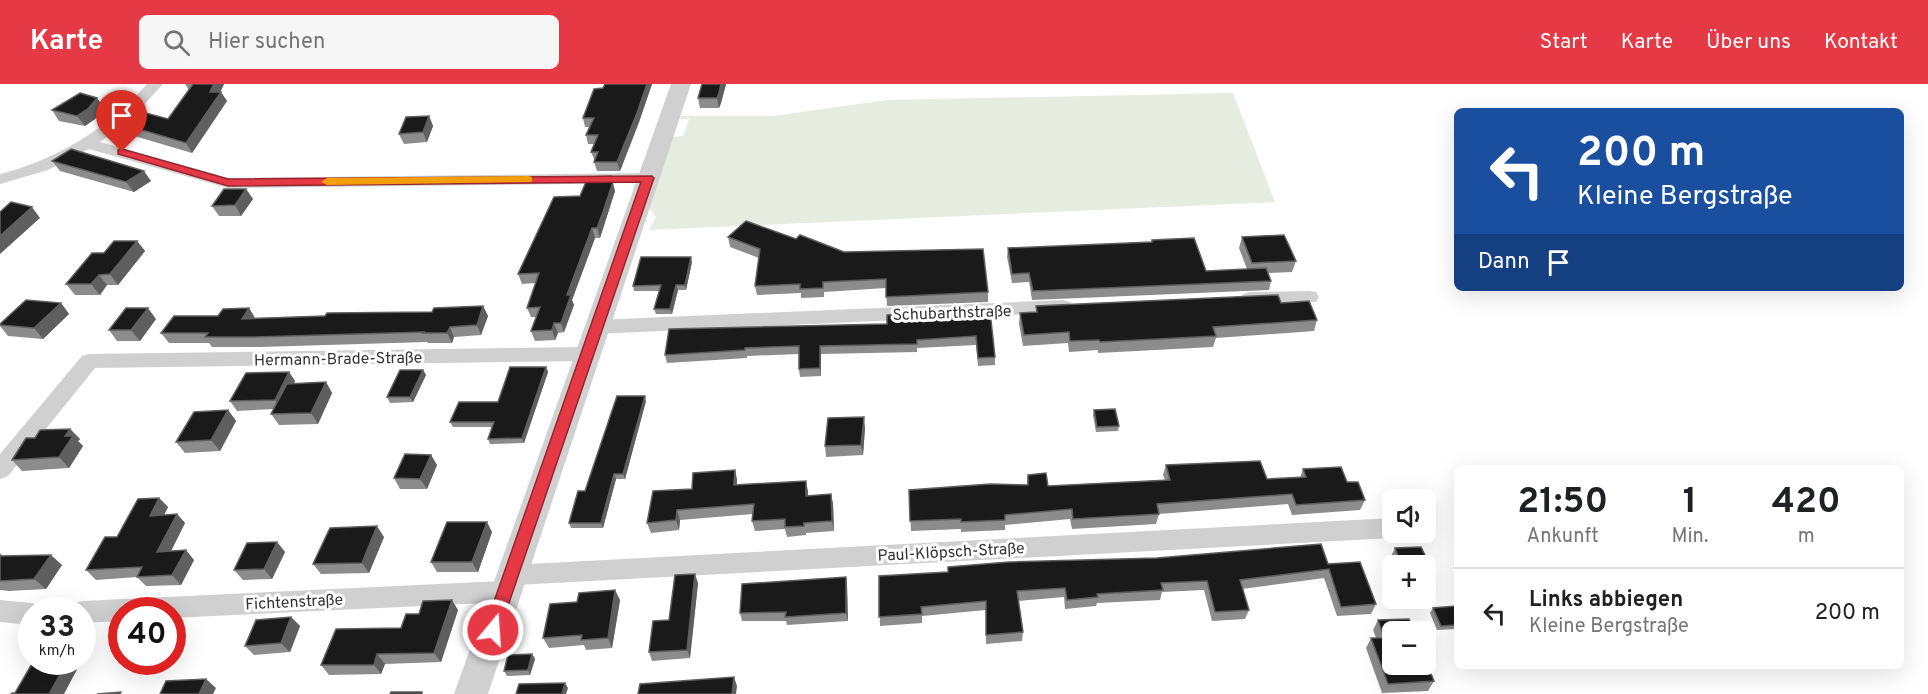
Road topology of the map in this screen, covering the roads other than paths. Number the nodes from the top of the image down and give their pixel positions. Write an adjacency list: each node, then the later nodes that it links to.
1 (155, 84): 3 (street)
2 (681, 84): 4 (street)
3 (86, 143): 4 (street); 5 (street)
4 (648, 178): 9 (street)
5 (0, 179)
6 (1309, 297): 7 (street)
7 (1226, 300)
8 (1084, 306): 9 (street, Schubarthstraße)
9 (596, 327): 10 (street)
10 (586, 354): 11 (street, Hermann-Brade-Straße); 13 (street)
11 (0, 470)
12 (1382, 529): 13 (street, Paul-Klöpsch-Straße)
13 (508, 583): 15 (street, Fichtenstraße); 17 (street)
14 (0, 611): 16 (street)
15 (96, 611)
16 (18, 613)
17 (471, 694)

